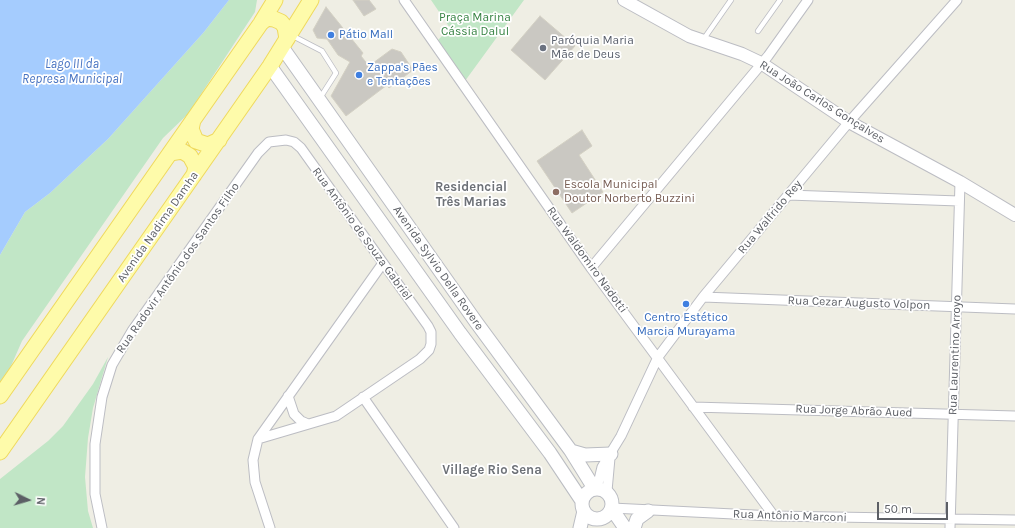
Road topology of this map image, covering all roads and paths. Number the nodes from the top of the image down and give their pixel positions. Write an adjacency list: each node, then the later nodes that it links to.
1 (275, 0): 9 (main road)
2 (311, 0): 11 (main road, Avenida Nadima Damha)
3 (404, 0): 28 (street, Rua Waldomiro Nadotti)
4 (624, 0): 12 (street, Rua João Carlos Gonçalves)
5 (731, 0): 12 (lane)
6 (780, 0): 10 (lane)
7 (808, 0): 13 (street)
8 (957, 0): 18 (street, Rua Walfrido Rey)
9 (261, 23): 11 (main road); 17 (main road)
10 (758, 31)
11 (286, 40): 14 (main road, Avenida Nadima Damha); 15 (main road, Avenida Sylvio Della Rovere); 15 (lane)
12 (702, 41): 13 (street, Rua João Carlos Gonçalves)
13 (761, 63): 18 (street, Rua João Carlos Gonçalves); 28 (street)
14 (270, 66): 16 (main road, Avenida Sylvio Della Rovere); 19 (main road, Avenida Nadima Damha)
15 (319, 99): 16 (main road); 32 (main road, Avenida Sylvio Della Rovere)
16 (302, 111): 33 (main road, Avenida Sylvio Della Rovere)
17 (193, 120): 19 (main road); 21 (main road)
18 (849, 122): 23 (street, Rua João Carlos Gonçalves); 24 (street, Rua Walfrido Rey)
19 (219, 140): 22 (main road, Avenida Nadima Damha)
20 (277, 140): 27 (street, Rua Antônio de Souza Gabriel); 54 (street, Rua Radovir Antônio dos Santos Filho)
21 (170, 153): 22 (main road); 35 (main road)
22 (194, 175): 44 (main road, Avenida Nadima Damha)
23 (960, 182): 25 (street, Rua Laurentino Arroyo); 26 (street, Rua João Carlos Gonçalves)
24 (788, 195): 25 (street); 29 (street, Rua Walfrido Rey)
25 (959, 201): 30 (street, Rua Laurentino Arroyo)
26 (1015, 215)
27 (383, 263): 36 (street); 37 (street, Rua Antônio de Souza Gabriel)
28 (591, 268): 34 (street, Rua Waldomiro Nadotti)
29 (703, 297): 30 (street, Rua Cezar Augusto Volpon); 34 (street, Rua Walfrido Rey)
30 (956, 307): 31 (street, Rua Cezar Augusto Volpon); 39 (street, Rua Laurentino Arroyo)
31 (1015, 308)
32 (476, 322): 33 (main road); 43 (main road, Avenida Sylvio Della Rovere)
33 (460, 333): 47 (main road, Avenida Sylvio Della Rovere)
34 (658, 357): 38 (street, Rua Waldomiro Nadotti); 45 (street, Rua Walfrido Rey)
35 (0, 396)
36 (288, 396): 41 (street); 42 (street)
37 (363, 397): 41 (street); 56 (street)
38 (693, 407): 39 (street, Rua Jorge Abrão Aued); 50 (street, Rua Waldomiro Nadotti)
39 (953, 414): 40 (street, Rua Jorge Abrão Aued); 53 (street, Rua Laurentino Arroyo)
40 (1015, 416)
41 (308, 424): 42 (street)
42 (258, 439): 55 (street)
43 (571, 451): 45 (main road); 46 (main road, Avenida Sylvio Della Rovere)
44 (0, 452)
45 (610, 454): 46 (street, Rua Walfrido Rey)
46 (599, 489): 47 (main road); 48 (main road)
47 (583, 506): 52 (main road); 57 (main road)
48 (612, 509): 49 (street, Rua Antônio Marconi); 52 (main road); 58 (main road)
49 (648, 511): 50 (street, Rua Antônio Marconi); 59 (main road)
50 (774, 516): 53 (street, Rua Antônio Marconi)
51 (1015, 520): 53 (street, Rua Antônio Marconi)
52 (599, 524)
53 (950, 524)
54 (102, 528)
55 (270, 528)
56 (454, 528)
57 (580, 528)
58 (625, 528)
59 (634, 528)

